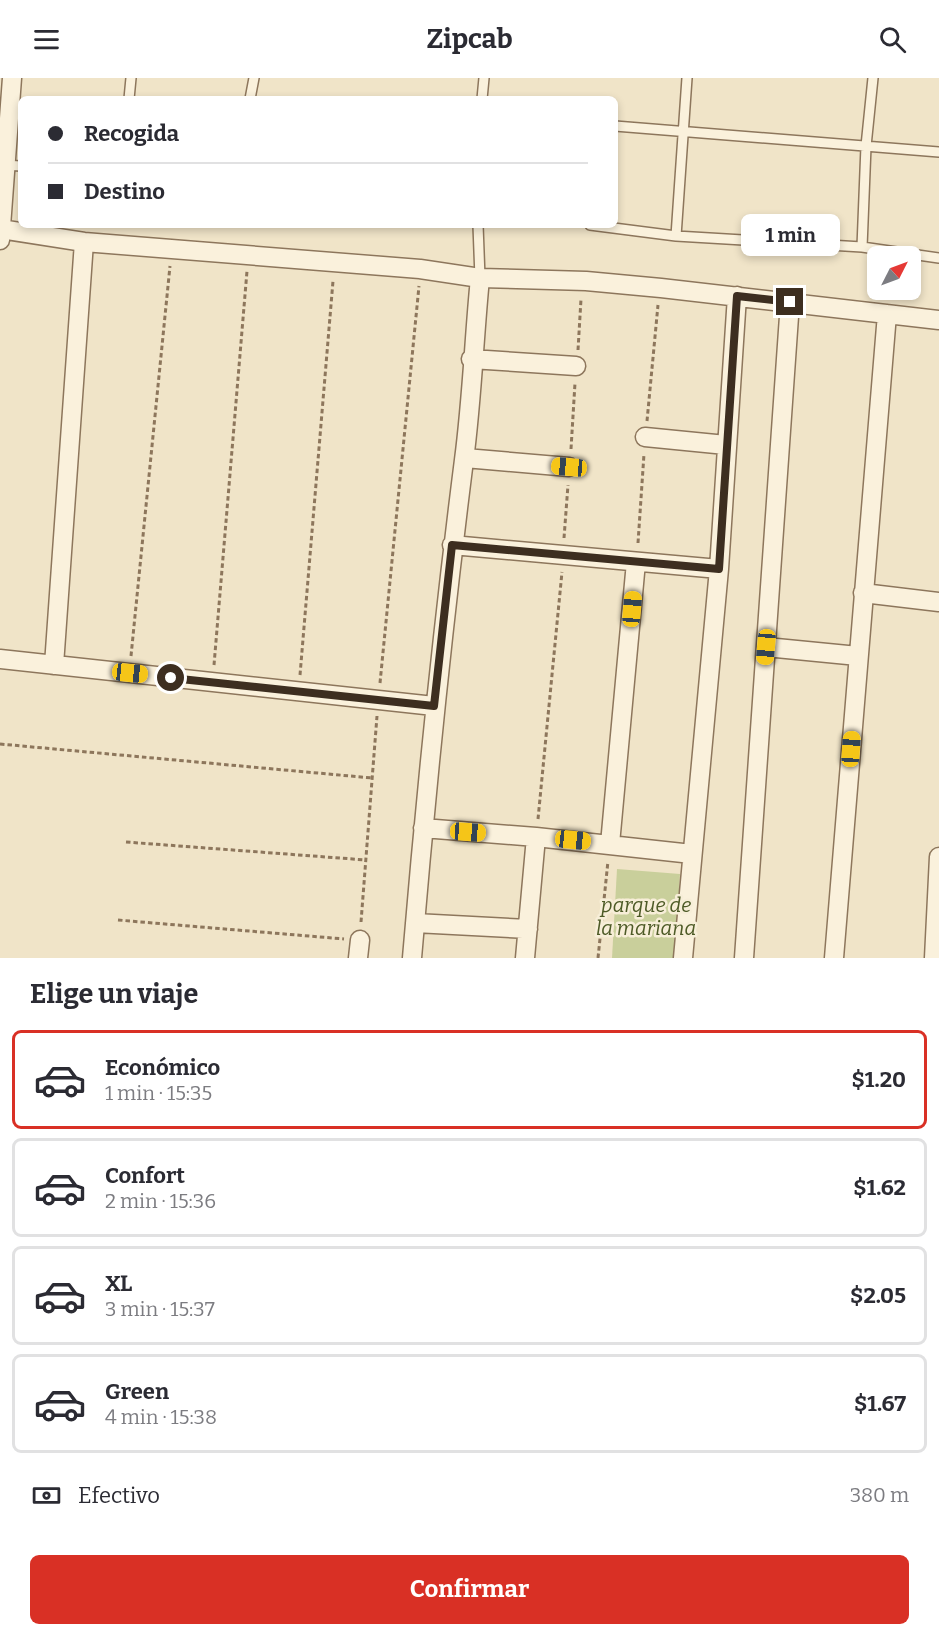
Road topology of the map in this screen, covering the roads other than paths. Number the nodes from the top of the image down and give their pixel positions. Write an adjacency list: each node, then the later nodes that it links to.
1 (12, 78): 14 (street)
2 (131, 78): 7 (lane)
3 (254, 78): 8 (lane)
4 (484, 78): 9 (lane)
5 (687, 78): 11 (lane)
6 (873, 78): 12 (lane)
7 (129, 96)
8 (251, 96)
9 (482, 96)
10 (618, 126): 11 (lane)
11 (684, 132): 12 (lane); 18 (lane)
12 (866, 146): 13 (lane); 20 (lane)
13 (939, 152)
14 (9, 166): 17 (street)
15 (478, 228): 22 (lane)
16 (613, 228): 18 (lane)
17 (0, 234): 19 (street)
18 (676, 236): 20 (lane)
19 (84, 242): 22 (street); 41 (street)
20 (862, 247): 21 (lane)
21 (939, 258)
22 (480, 278): 23 (street); 27 (street)
23 (737, 296): 24 (street); 30 (street)
24 (790, 302): 25 (street); 38 (street)
25 (887, 314): 26 (street); 36 (street)
26 (939, 320)
27 (471, 358): 28 (street); 31 (street)
28 (576, 366)
29 (645, 437): 30 (street)
30 (726, 444): 35 (street)
31 (465, 458): 32 (street); 33 (street)
32 (569, 467)
33 (452, 545): 34 (street); 42 (street)
34 (636, 562): 35 (street); 45 (street)
35 (719, 569): 46 (street)
36 (863, 593): 37 (street); 39 (street)
37 (939, 602)
38 (766, 647): 39 (street); 53 (street)
39 (858, 656): 54 (street)
40 (0, 659): 41 (street)
41 (54, 665): 42 (street)
42 (434, 706): 43 (street)
43 (423, 828): 44 (street); 48 (street)
44 (536, 837): 45 (street); 49 (street)
45 (610, 844): 46 (street)
46 (692, 854): 52 (street)
47 (939, 857): 55 (street)
48 (415, 923): 49 (street); 50 (street)
49 (528, 929): 51 (street)
50 (412, 958)
51 (525, 958)
52 (683, 958)
53 (744, 958)
54 (834, 958)
55 (934, 958)

